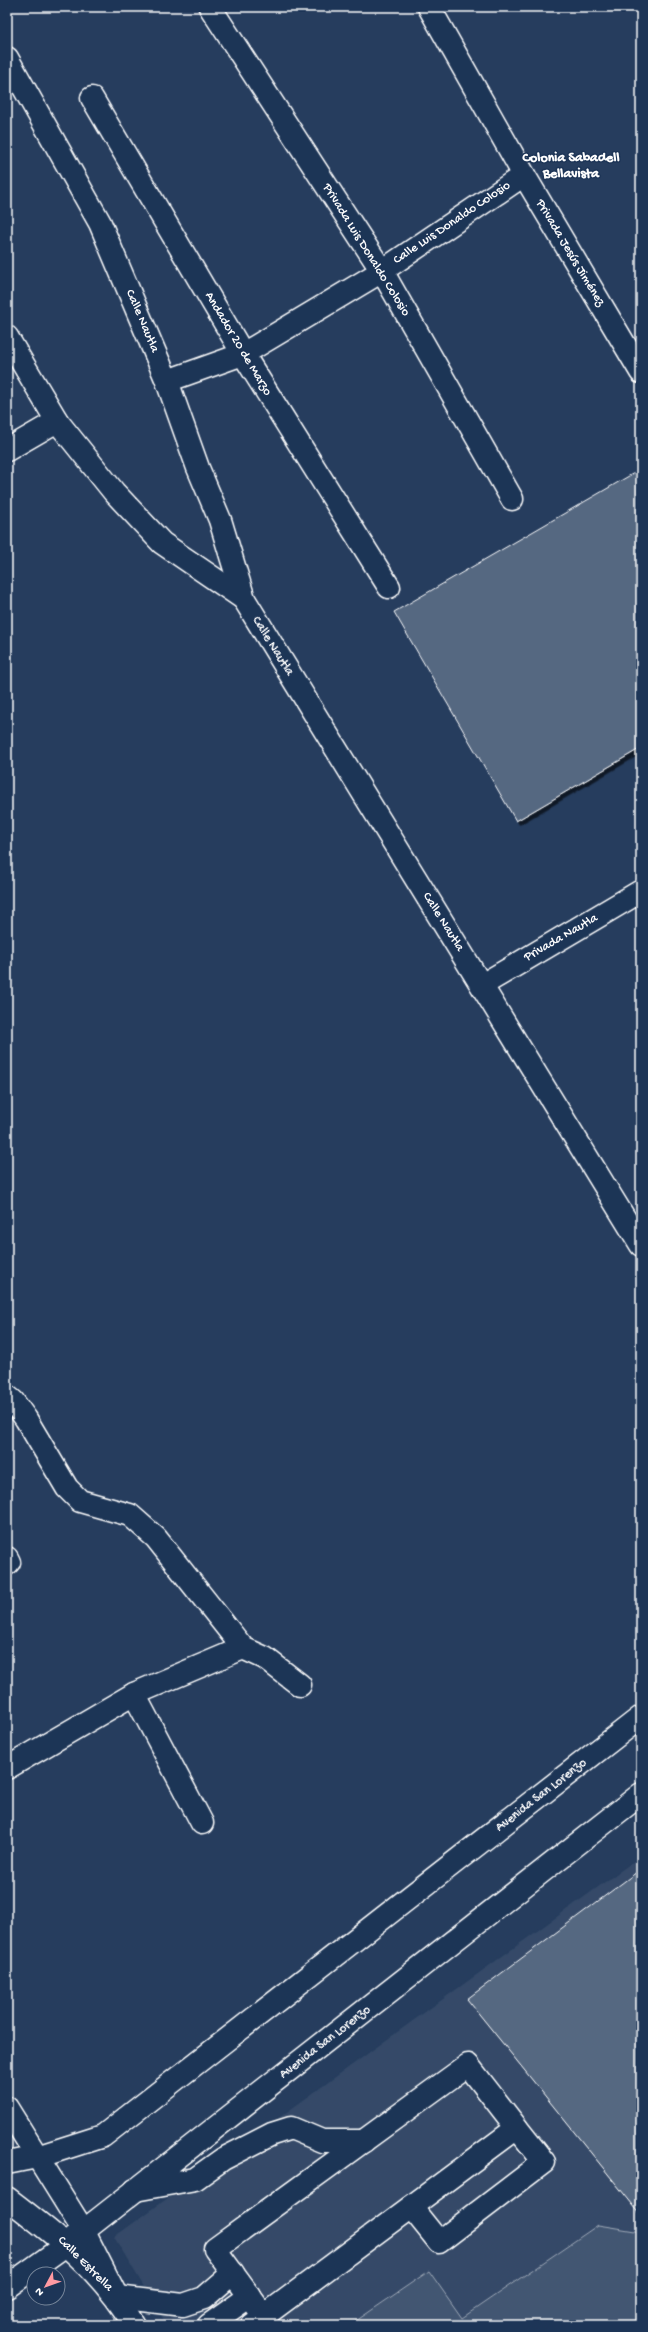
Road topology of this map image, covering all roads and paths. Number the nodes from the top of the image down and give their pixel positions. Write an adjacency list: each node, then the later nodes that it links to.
1 (210, 7): 6 (street, Privada Luis Donaldo Colosio)
2 (430, 7): 5 (street, Privada Jesús Jiménez)
3 (7, 58): 10 (street, Calle Nautla)
4 (92, 98): 8 (street, Andador 20 de Marzo)
5 (524, 175): 6 (street, Calle Luis Donaldo Colosio); 9 (street, Privada Jesús Jiménez)
6 (382, 271): 8 (street, Calle Luis Donaldo Colosio); 13 (street, Privada Luis Donaldo Colosio)
7 (7, 337): 11 (street, Calle Nautla)
8 (243, 354): 10 (street, Calle Luis Donaldo Colosio); 14 (street, Andador 20 de Marzo)
9 (641, 372)
10 (167, 381): 15 (street, Calle Nautla)
11 (57, 421): 12 (street); 15 (street, Calle Nautla)
12 (7, 450)
13 (512, 499)
14 (389, 587)
15 (244, 599): 17 (street, Calle Nautla)
16 (641, 891): 17 (street, Privada Nautla)
17 (482, 985): 18 (street, Calle Nautla)
18 (641, 1245)
19 (7, 1396): 22 (street)
20 (7, 1558): 21 (street)
21 (7, 1564)
22 (243, 1648): 23 (street); 24 (street)
23 (300, 1685)
24 (134, 1694): 26 (street); 28 (street)
25 (641, 1717): 32 (street, Avenida San Lorenzo)
26 (7, 1768)
27 (641, 1794): 34 (street, Avenida San Lorenzo)
28 (202, 1823)
29 (7, 2108): 32 (street, Calle Estrella)
30 (518, 2128): 31 (street); 36 (street); 36 (street)
31 (364, 2140): 34 (street); 38 (street)
32 (37, 2157): 33 (street, Avenida San Lorenzo); 37 (street, Calle Estrella)
33 (7, 2163)
34 (135, 2190): 37 (street, Avenida San Lorenzo)
35 (7, 2198): 37 (street, Calle Estrella)
36 (411, 2207): 42 (street)
37 (75, 2237): 39 (street, Avenida San Lorenzo); 41 (street, Calle Estrella)
38 (233, 2274): 40 (street); 41 (street)
39 (7, 2287)
40 (250, 2296): 42 (street); 44 (street)
41 (117, 2297): 43 (street, Calle Estrella)
42 (258, 2321)
43 (134, 2325)
44 (209, 2325)

